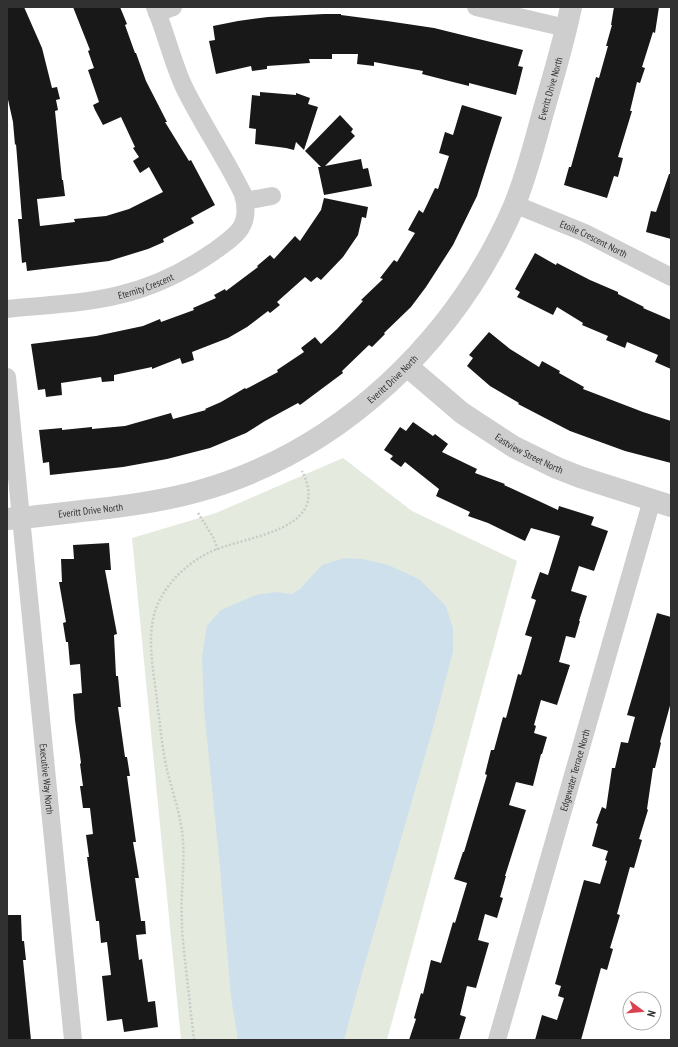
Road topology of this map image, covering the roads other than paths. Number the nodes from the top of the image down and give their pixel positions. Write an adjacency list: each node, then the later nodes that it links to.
1 (476, 7): 4 (street)
2 (571, 7): 4 (street, Everitt Drive North)
3 (162, 9): 6 (street, Eternity Crescent)
4 (566, 28): 7 (street, Everitt Drive North)
5 (272, 196): 6 (street)
6 (245, 201): 9 (street, Eternity Crescent)
7 (514, 204): 8 (street, Etoile Crescent North); 10 (street, Everitt Drive North)
8 (671, 277)
9 (7, 309)
10 (407, 366): 12 (street, Eastview Street North); 13 (street, Everitt Drive North)
11 (7, 377): 13 (street, Executive Way North)
12 (661, 503): 15 (street, Edgewater Terrace North)
13 (14, 519): 14 (street, Executive Way North)
14 (73, 1040)
15 (497, 1040)

